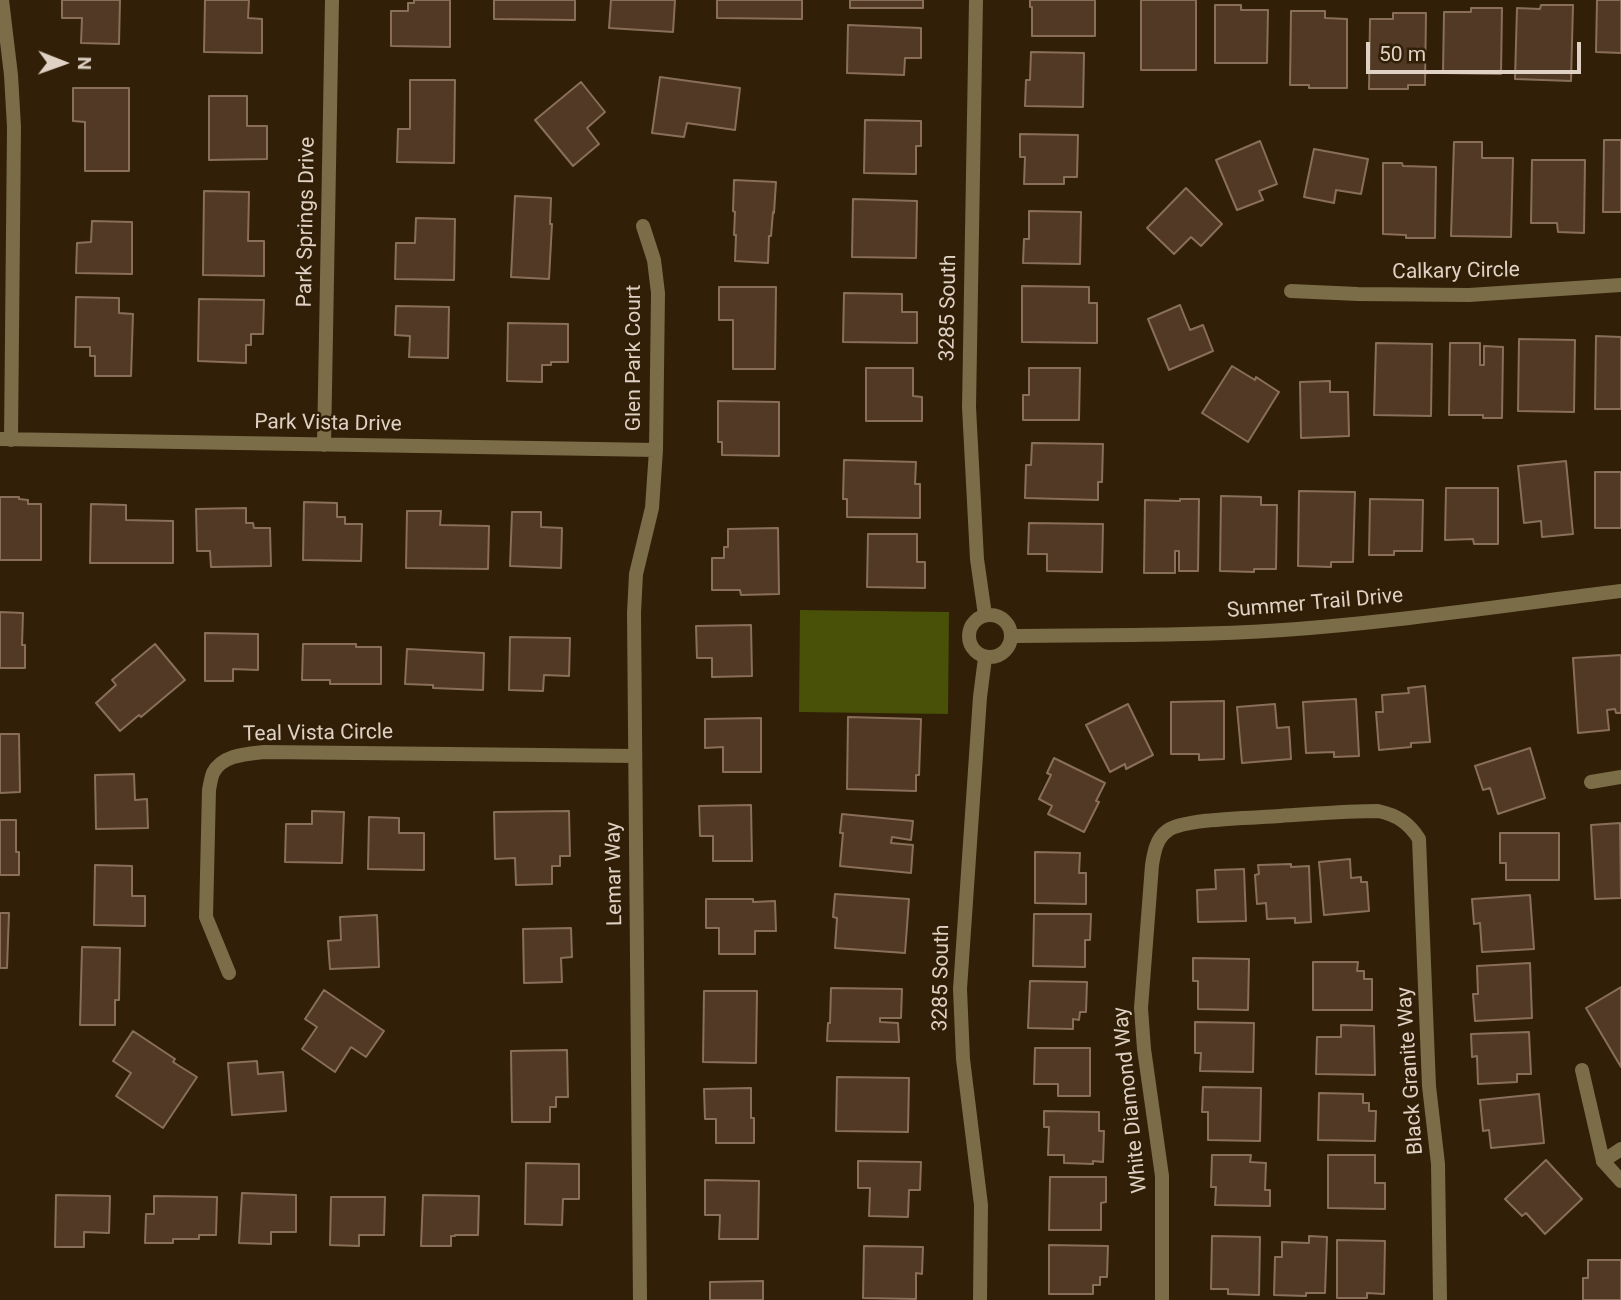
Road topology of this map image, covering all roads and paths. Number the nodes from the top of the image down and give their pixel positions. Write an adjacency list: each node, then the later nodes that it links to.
1 (2, 0): 7 (street)
2 (331, 0): 8 (street, Park Springs Drive)
3 (976, 0): 11 (street, 3285 South)
4 (643, 226): 9 (street, Glen Park Court)
5 (1621, 285): 6 (street, Calkary Circle)
6 (1292, 291)
7 (5, 440): 8 (street, Park Vista Drive)
8 (324, 445): 9 (street, Park Vista Drive)
9 (656, 450): 14 (street, Lemar Way)
10 (1621, 591): 12 (street, Summer Trail Drive)
11 (985, 615): 12 (street); 13 (street)
12 (1011, 636): 13 (street)
13 (985, 658): 24 (street, 3285 South)
14 (635, 756): 18 (street, Teal Vista Circle); 23 (street, Lemar Way)
15 (1621, 777): 16 (street)
16 (1591, 782)
17 (1419, 839): 25 (street, White Diamond Way); 26 (street, Black Granite Way)
18 (229, 973)
19 (1582, 1070): 21 (street)
20 (1621, 1149): 21 (street)
21 (1603, 1161): 22 (street)
22 (1621, 1181)
23 (640, 1300)
24 (980, 1300)
25 (1162, 1300)
26 (1440, 1300)

